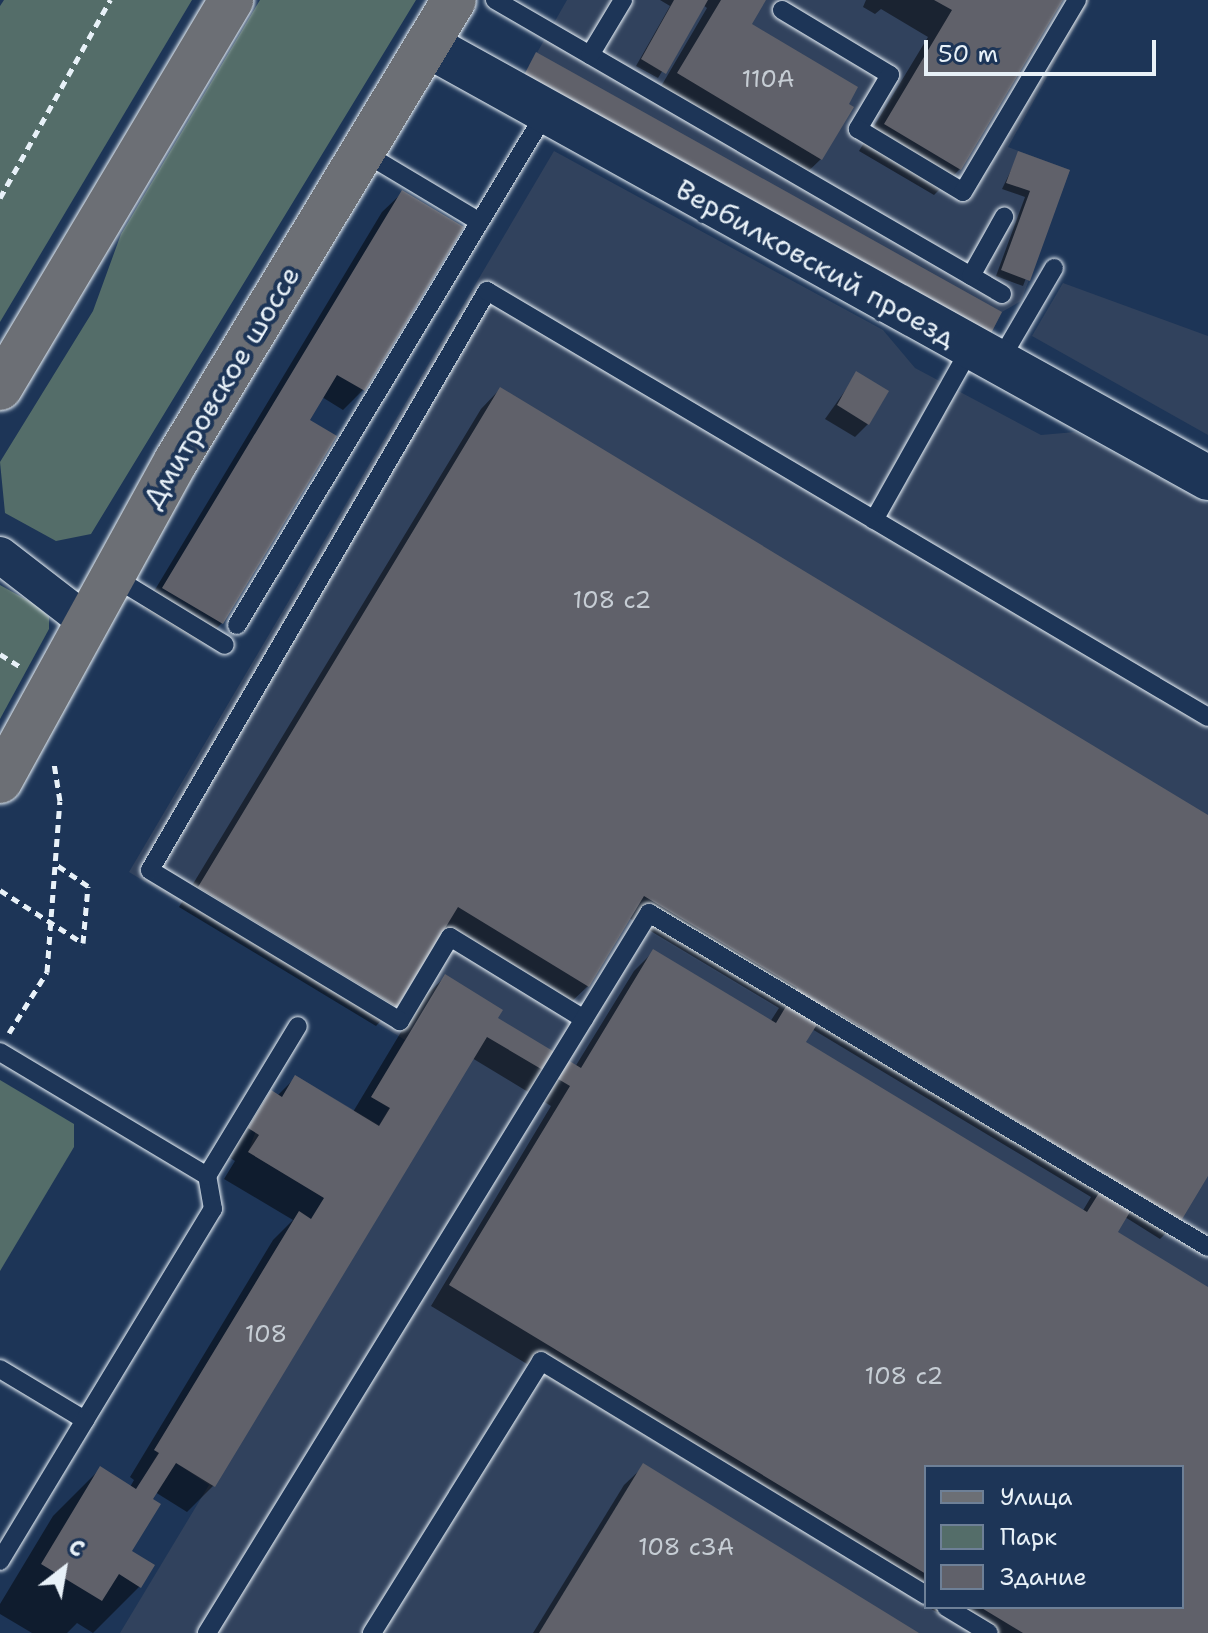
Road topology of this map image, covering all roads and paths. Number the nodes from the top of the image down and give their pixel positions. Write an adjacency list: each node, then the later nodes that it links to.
1 (110, 0): 12 (path)
2 (231, 0): 19 (main road)
3 (454, 0): 8 (main road, Дмитровское шоссе)
4 (495, 0): 9 (lane)
5 (623, 0): 9 (lane)
6 (1077, 0): 7 (lane)
7 (782, 10)
8 (427, 45): 10 (street, Вербилковский проезд); 11 (main road, Дмитровское шоссе)
9 (590, 55): 16 (lane)
10 (546, 112): 14 (lane); 18 (street, Вербилковский проезд)
11 (363, 152): 14 (lane); 23 (main road, Дмитровское шоссе)
12 (0, 198)
13 (1004, 217): 16 (lane)
14 (480, 222): 25 (lane)
15 (1054, 268): 18 (lane)
16 (971, 276): 17 (lane)
17 (1002, 294)
18 (984, 357): 20 (street, Вербилковский проезд); 21 (lane)
19 (0, 388)
20 (1208, 478)
21 (874, 520): 29 (lane); 35 (lane)
22 (0, 555): 24 (street)
23 (110, 575): 24 (main road, Дмитровское шоссе); 26 (lane)
24 (84, 620): 31 (main road, Дмитровское шоссе)
25 (237, 625)
26 (225, 645)
27 (0, 654): 28 (path)
28 (21, 668)
29 (1208, 717)
30 (51, 750): 32 (path)
31 (0, 781)
32 (55, 864): 34 (path); 34 (path)
33 (0, 890): 34 (path)
34 (51, 923): 37 (path)
35 (584, 1019): 39 (lane); 45 (lane)
36 (298, 1026): 38 (lane)
37 (0, 1050): 38 (lane)
38 (207, 1176): 41 (lane)
39 (1208, 1247)
40 (0, 1369): 41 (lane)
41 (85, 1420): 42 (lane)
42 (0, 1561)
43 (924, 1594): 46 (lane)
44 (949, 1609): 47 (lane)
45 (207, 1633)
46 (372, 1633)
47 (989, 1633)

